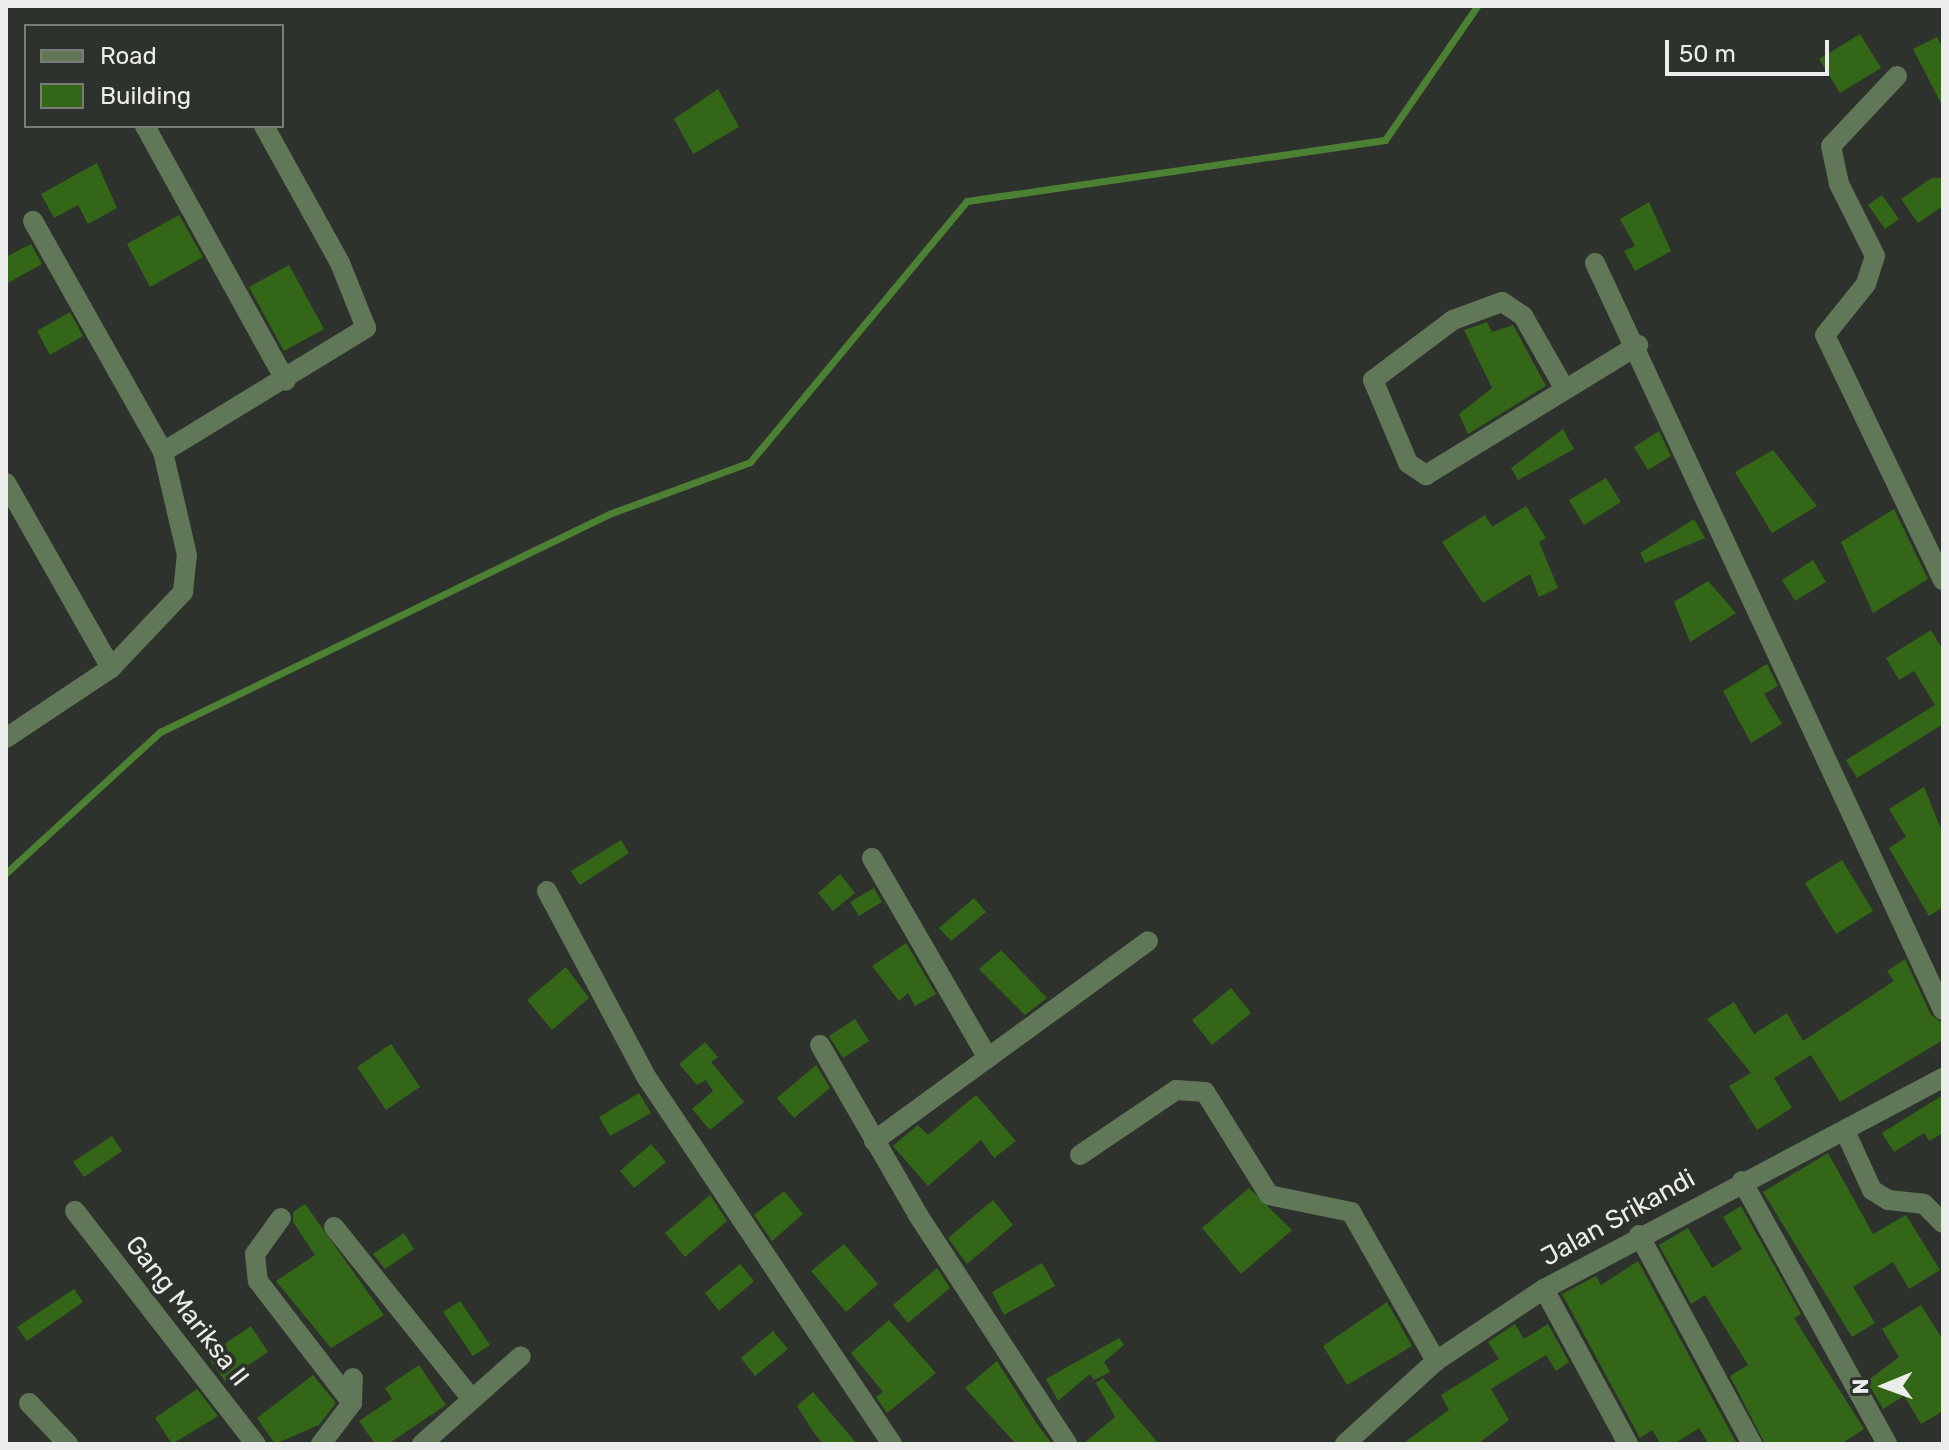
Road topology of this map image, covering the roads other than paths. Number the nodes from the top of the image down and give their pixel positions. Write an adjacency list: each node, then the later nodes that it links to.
1 (1897, 76): 11 (street)
2 (146, 128): 7 (street)
3 (265, 128): 7 (street)
4 (33, 221): 9 (street)
5 (1595, 263): 6 (street)
6 (1638, 345): 8 (street); 17 (street)
7 (286, 381): 9 (street)
8 (1563, 386): 8 (street)
9 (163, 452): 12 (street)
10 (6, 483): 12 (street)
11 (1943, 580)
12 (111, 668): 13 (street)
13 (6, 738)
14 (872, 858): 19 (street)
15 (547, 891): 41 (street)
16 (1148, 941): 19 (street)
17 (1943, 1010)
18 (820, 1045): 22 (street)
19 (987, 1056): 22 (street)
20 (1943, 1078): 21 (street, Jalan Srikandi)
21 (1845, 1131): 24 (street, Jalan Srikandi); 27 (street)
22 (874, 1141): 42 (street)
23 (1080, 1155): 32 (street)
24 (1742, 1181): 29 (street, Jalan Srikandi); 46 (street)
25 (75, 1211): 38 (street, Gang Mariksa II)
26 (281, 1218): 36 (street)
27 (1943, 1223)
28 (334, 1227): 34 (street)
29 (1639, 1235): 30 (street, Jalan Srikandi); 45 (street)
30 (1544, 1289): 32 (street, Jalan Srikandi); 44 (street)
31 (521, 1356): 34 (street)
32 (1436, 1361): 43 (street, Jalan Srikandi)
33 (353, 1378): 36 (street)
34 (472, 1399): 40 (street)
35 (29, 1403): 37 (street)
36 (352, 1403): 39 (street)
37 (68, 1444)
38 (256, 1444)
39 (321, 1444)
40 (422, 1444)
41 (892, 1444)
42 (1067, 1444)
43 (1345, 1444)
44 (1628, 1444)
45 (1752, 1444)
46 (1887, 1444)

